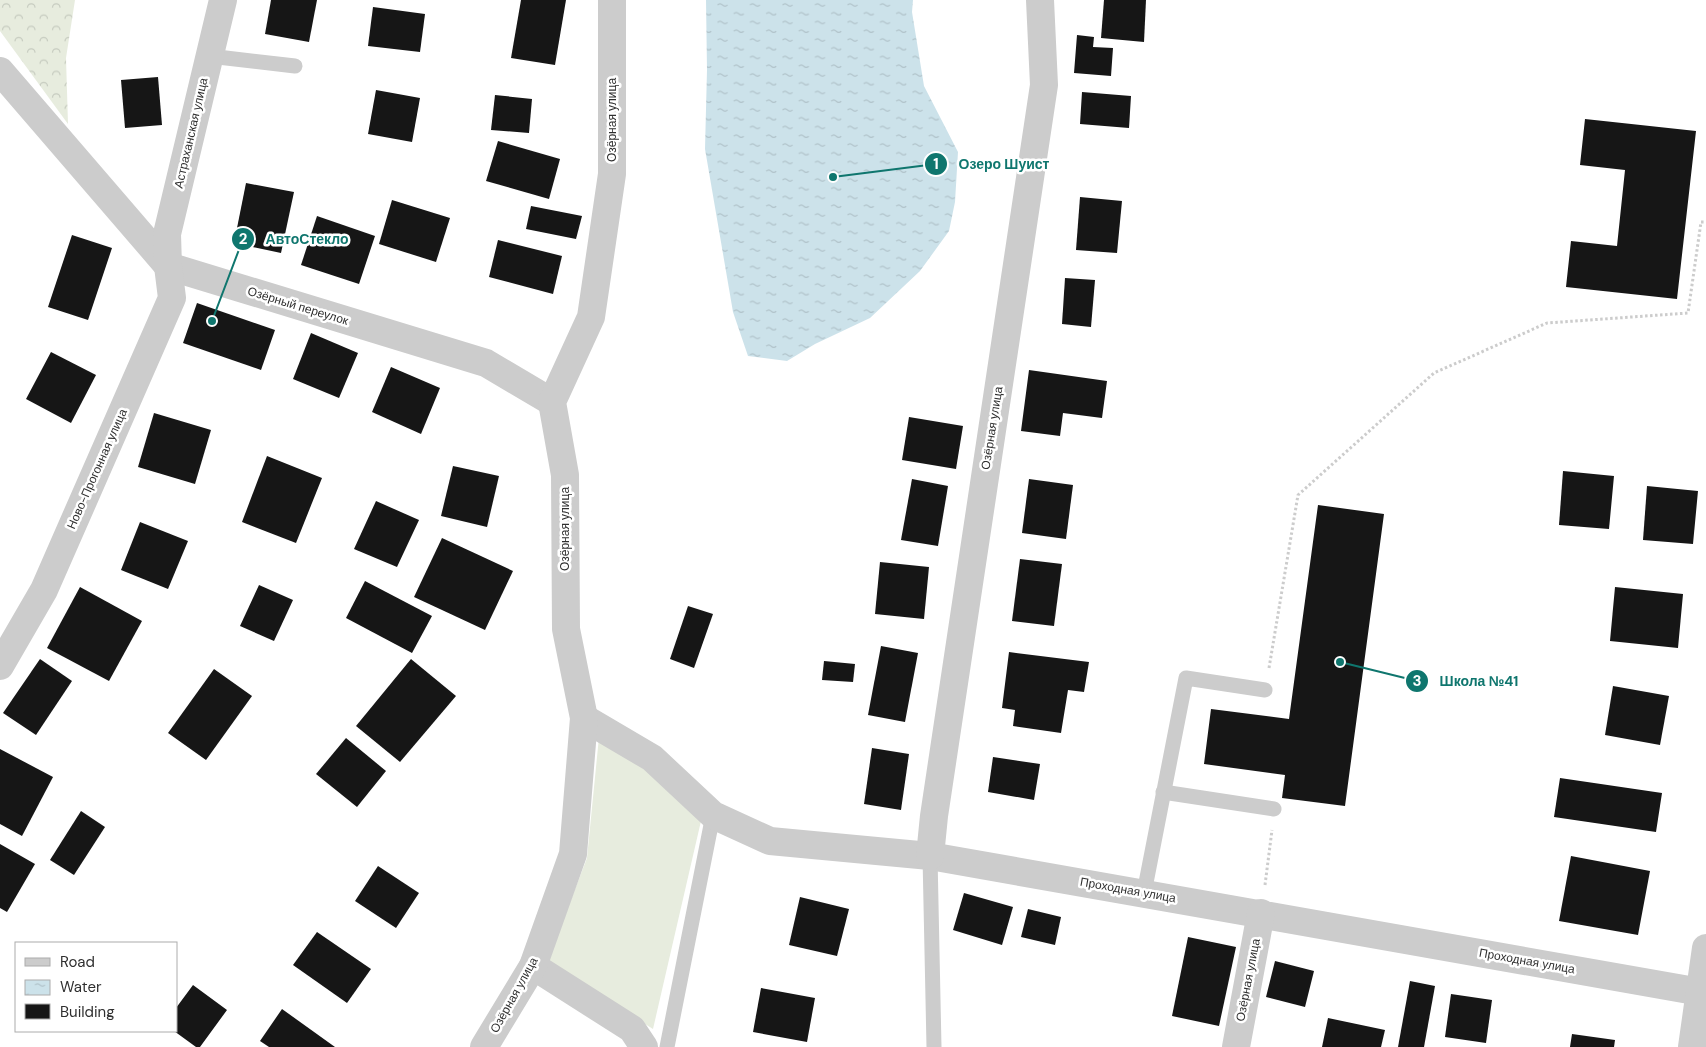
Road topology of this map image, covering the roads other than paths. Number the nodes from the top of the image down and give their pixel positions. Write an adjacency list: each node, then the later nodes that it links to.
1 (223, 0): 4 (street, Астраханская улица)
2 (612, 0): 8 (street, Озёрная улица)
3 (1040, 0): 15 (street, Озёрная улица)
4 (209, 56): 5 (lane); 7 (street, Астраханская улица)
5 (295, 66)
6 (0, 71): 7 (street)
7 (168, 266): 8 (street, Озёрный переулок); 9 (street, Ново-Прогонная улица)
8 (552, 402): 11 (street, Озёрная улица)
9 (0, 666)
10 (1265, 690): 12 (lane)
11 (584, 718): 14 (street, Проходная улица); 19 (street, Озёрная улица)
12 (1164, 792): 13 (lane); 16 (lane)
13 (1274, 809)
14 (713, 815): 15 (street, Проходная улица); 23 (lane)
15 (930, 856): 16 (street, Проходная улица); 24 (lane)
16 (1144, 892): 17 (street, Проходная улица)
17 (1261, 913): 20 (street, Проходная улица); 25 (street, Озёрная улица)
18 (1706, 948): 20 (street)
19 (533, 966): 21 (street, Озёрная улица); 22 (street)
20 (1703, 993): 26 (street)
21 (484, 1047)
22 (644, 1047)
23 (667, 1047)
24 (934, 1047)
25 (1236, 1047)
26 (1692, 1047)

